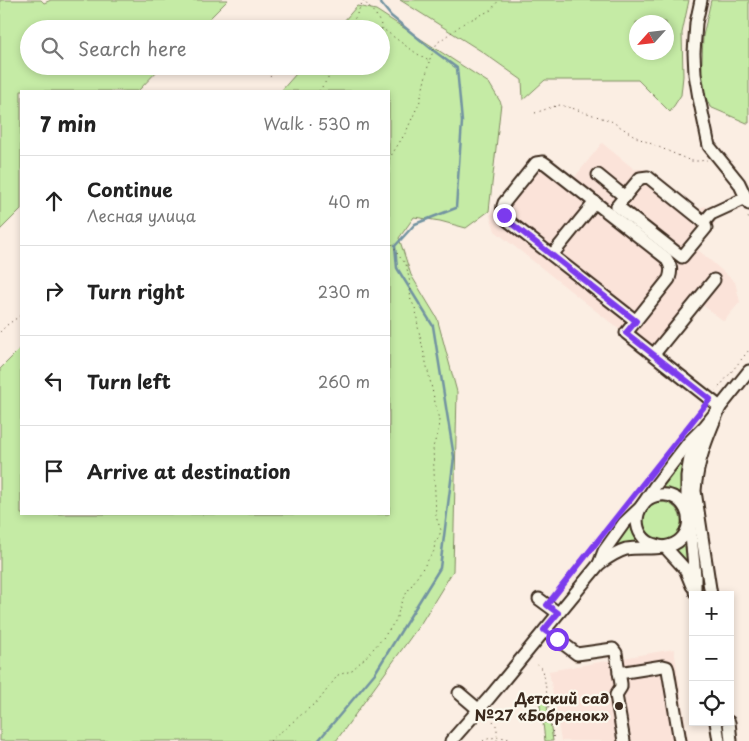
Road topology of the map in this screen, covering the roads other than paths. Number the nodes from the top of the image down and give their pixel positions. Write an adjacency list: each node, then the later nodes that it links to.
1 (701, 0): 4 (street)
2 (598, 175): 3 (street)
3 (625, 196): 6 (street); 6 (street)
4 (748, 201): 6 (street)
5 (595, 202): 7 (street); 7 (street); 9 (street)
6 (704, 222)
7 (552, 255): 9 (street)
8 (714, 280): 10 (street)
9 (636, 321): 10 (street)
10 (654, 354): 12 (street)
11 (749, 371): 12 (street)
12 (720, 407): 13 (street); 20 (street)
13 (705, 426): 14 (street); 15 (street)
14 (641, 507): 15 (street); 16 (street); 17 (street)
15 (689, 517): 16 (street); 19 (street)
16 (665, 547): 17 (street); 18 (street)
17 (599, 564): 22 (street)
18 (694, 591)
19 (695, 591)
20 (710, 591)
21 (543, 602): 22 (street)
22 (558, 613): 23 (street)
23 (544, 630): 24 (street); 26 (street)
24 (619, 673): 30 (street); 31 (street)
25 (459, 693): 26 (street)
26 (479, 710): 29 (street)
27 (717, 726): 32 (street)
28 (729, 726): 33 (street)
29 (451, 741)
30 (624, 741)
31 (680, 741)
32 (719, 741)
33 (731, 741)

